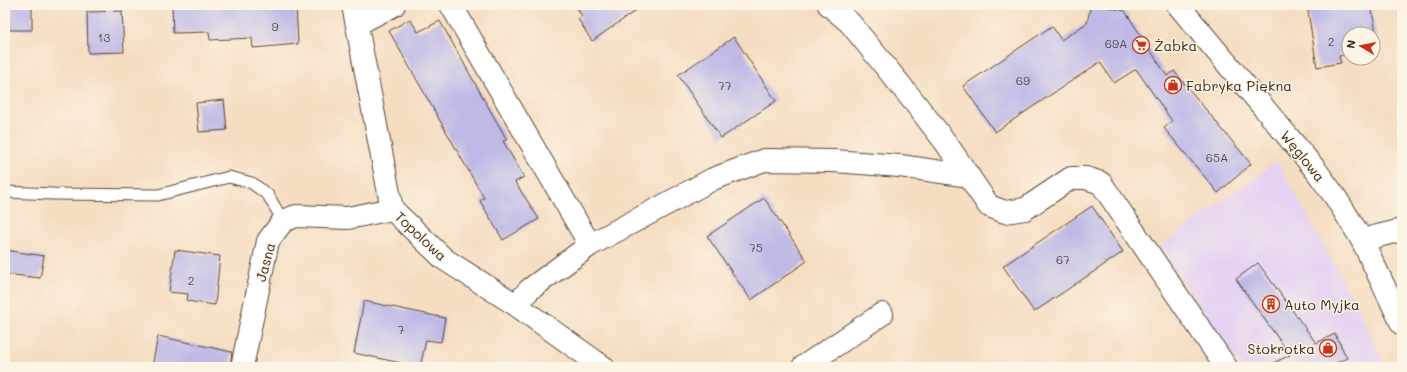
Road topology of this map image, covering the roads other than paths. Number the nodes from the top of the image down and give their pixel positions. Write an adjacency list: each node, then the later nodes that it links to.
1 (394, 5): 5 (street)
2 (451, 5): 12 (street)
3 (829, 5): 6 (street)
4 (1178, 5): 11 (street, Węglowa)
5 (355, 15): 8 (street, Topolowa)
6 (969, 176): 12 (street); 19 (street)
7 (5, 192): 9 (lane)
8 (392, 209): 9 (street); 13 (street, Topolowa)
9 (282, 221): 16 (street, Jasna)
10 (1402, 230): 11 (street)
11 (1362, 240): 15 (street, Węglowa)
12 (590, 245): 13 (street)
13 (516, 305): 17 (street, Topolowa)
14 (882, 314): 18 (street)
15 (1402, 324)
16 (242, 367)
17 (603, 367)
18 (803, 367)
19 (1226, 367)

